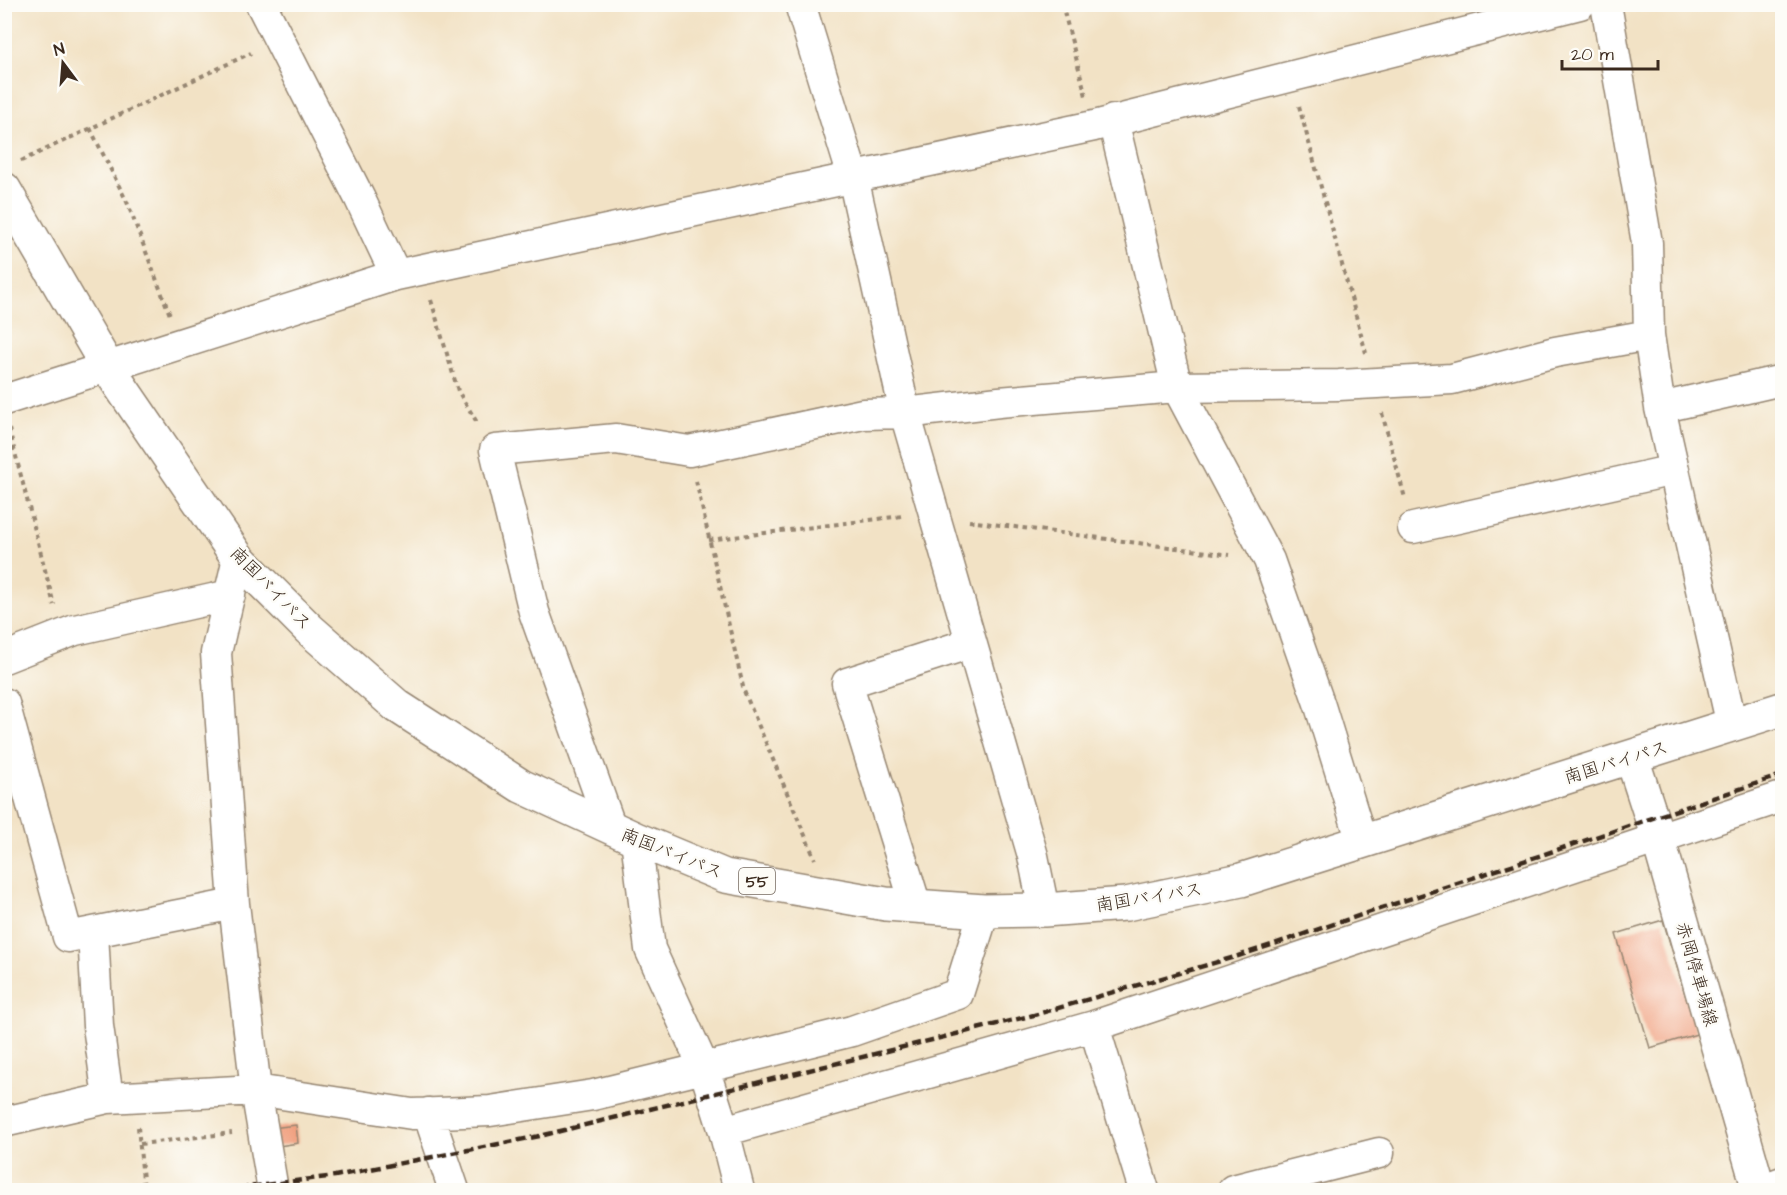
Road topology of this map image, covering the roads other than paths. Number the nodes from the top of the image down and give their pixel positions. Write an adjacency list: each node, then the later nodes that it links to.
1 (261, 4): 8 (street)
2 (800, 4): 7 (street)
3 (1580, 4): 5 (street)
4 (1606, 4): 9 (street)
5 (1103, 123): 7 (street); 12 (street)
6 (10, 176): 10 (main road, 南国バイパス / 55)
7 (853, 177): 8 (street); 15 (street)
8 (409, 272): 10 (street)
9 (1649, 335): 12 (street); 13 (street)
10 (108, 368): 14 (street); 18 (main road, 南国バイパス / 55)
11 (1782, 380): 13 (street)
12 (1177, 387): 15 (street); 29 (street)
13 (1660, 408): 16 (street)
14 (6, 411)
15 (905, 413): 20 (street); 27 (street)
16 (1674, 470): 17 (street); 24 (street)
17 (1413, 528)
18 (238, 558): 19 (street); 27 (main road, 南国バイパス / 55)
19 (230, 595): 21 (street); 30 (street)
20 (971, 643): 31 (street); 32 (street)
21 (4, 657)
22 (4, 703): 34 (street)
23 (1782, 709): 24 (main road, 南国バイパス / 55)
24 (1732, 726): 25 (main road, 南国バイパス / 55)
25 (1632, 758): 28 (main road, 赤岡停車場線); 29 (main road, 南国バイパス / 55)
26 (1782, 797): 28 (street)
27 (623, 834): 31 (main road, 南国バイパス / 55); 36 (street)
28 (1658, 838): 35 (street); 50 (main road, 赤岡停車場線)
29 (1362, 842): 32 (main road, 南国バイパス / 55)
30 (234, 904): 34 (street); 37 (street)
31 (916, 906): 33 (main road, 南国バイパス / 55)
32 (1044, 910): 33 (main road, 南国バイパス / 55)
33 (984, 911): 36 (street)
34 (93, 932): 38 (street)
35 (1094, 1026): 41 (street); 48 (street)
36 (704, 1068): 39 (street); 41 (street)
37 (256, 1090): 38 (street); 39 (street); 45 (street)
38 (122, 1097): 40 (street)
39 (428, 1113): 46 (street)
40 (4, 1122)
41 (724, 1131): 47 (street)
42 (1379, 1154): 43 (street)
43 (1314, 1181): 49 (street)
44 (1782, 1182): 50 (street)
45 (273, 1191)
46 (454, 1191)
47 (739, 1191)
48 (1144, 1191)
49 (1233, 1191)
50 (1760, 1191)

